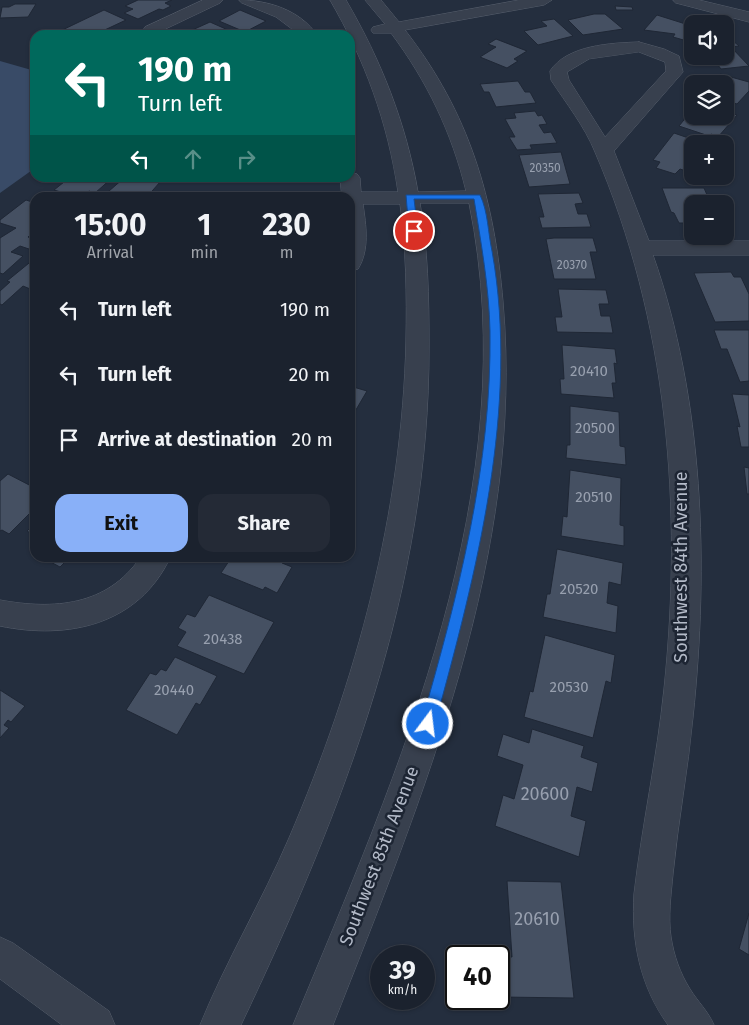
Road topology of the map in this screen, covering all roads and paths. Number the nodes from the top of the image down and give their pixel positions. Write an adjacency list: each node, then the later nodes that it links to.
1 (216, 0): 12 (street)
2 (247, 0): 13 (street)
3 (338, 0): 11 (street)
4 (373, 0): 10 (street, Southwest 85th Avenue)
5 (480, 0): 10 (street)
6 (544, 0): 10 (street)
7 (681, 0): 8 (street)
8 (737, 4): 9 (street)
9 (749, 17)
10 (391, 22): 11 (street); 16 (street, Southwest 85th Avenue)
11 (355, 28): 15 (street)
12 (151, 30)
13 (304, 30)
14 (604, 150): 14 (street, Southwest 84th Avenue); 19 (street, Southwest 84th Avenue)
15 (409, 197): 16 (street); 17 (street); 26 (street)
16 (478, 197): 27 (street, Southwest 85th Avenue)
17 (355, 198)
18 (355, 236): 21 (street)
19 (641, 248): 20 (street); 28 (street, Southwest 84th Avenue)
20 (749, 248)
21 (355, 250)
22 (153, 562): 23 (street)
23 (0, 614)
24 (0, 956): 25 (street)
25 (95, 1025)
26 (220, 1025)
27 (313, 1025)
28 (694, 1025)

